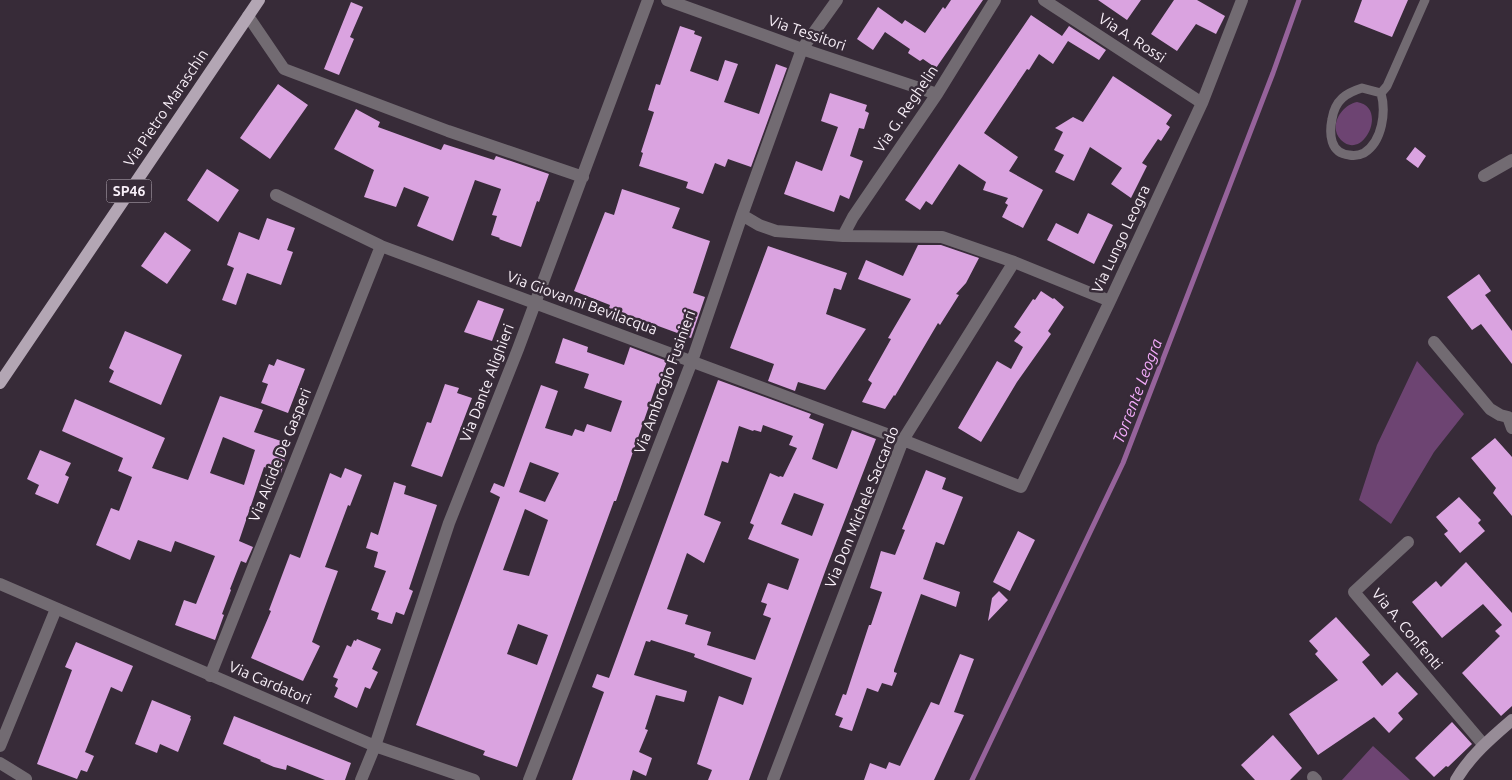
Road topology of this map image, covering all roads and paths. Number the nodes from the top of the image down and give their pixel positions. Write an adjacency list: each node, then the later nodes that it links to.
1 (258, 0): 9 (main road, Via Pietro Maraschin / SP46)
2 (648, 0): 16 (street, Via Dante Alighieri)
3 (667, 0): 10 (street, Via Tessitori)
4 (837, 0): 10 (street, Via Ambrogio Fusinieri)
5 (995, 0): 12 (street, Via G. Reghelin)
6 (1044, 0): 13 (street, Via A. Rossi)
7 (1242, 0): 13 (street, Via Lungo Leogra)
8 (1425, 0): 11 (lane)
9 (248, 16): 16 (street); 26 (main road, Via Pietro Maraschin / SP46)
10 (802, 50): 12 (street, Via Tessitori); 18 (street, Via Ambrogio Fusinieri)
11 (1380, 93): 11 (lane)
12 (937, 94): 19 (street, Via G. Reghelin)
13 (1202, 103): 22 (street, Via Lungo Leogra)
14 (1512, 160): 15 (street)
15 (1484, 176)
16 (582, 177): 23 (street, Via Dante Alighieri)
17 (276, 195): 20 (street, Via Giovanni Bevilacqua)
18 (742, 215): 19 (street); 25 (street, Via Ambrogio Fusinieri)
19 (843, 236): 21 (street)
20 (381, 246): 23 (street, Via Giovanni Bevilacqua); 33 (street, Via Alcide De Gasperi)
21 (1014, 262): 22 (street); 28 (street, Via Don Michele Saccardo)
22 (1110, 301): 29 (street, Via Lungo Leogra)
23 (536, 304): 25 (street, Via Giovanni Bevilacqua); 37 (street, Via Dante Alighieri)
24 (1434, 342): 27 (street)
25 (692, 361): 28 (street, Via Giovanni Bevilacqua); 42 (street, Via Ambrogio Fusinieri)
26 (0, 383)
27 (1511, 418)
28 (903, 440): 29 (street, Via Giovanni Bevilacqua); 43 (street, Via Don Michele Saccardo)
29 (1022, 487)
30 (1408, 542): 35 (street, Via A. Confenti)
31 (0, 584): 32 (street, Via Cardatori)
32 (56, 608): 33 (street, Via Cardatori); 36 (street)
33 (210, 676): 37 (street, Via Cardatori)
34 (1512, 720): 35 (street)
35 (1484, 744): 44 (street)
36 (0, 746)
37 (375, 746): 40 (street, Via Dante Alighieri); 41 (street, Via Cardatori)
38 (0, 763): 39 (street)
39 (26, 779)
40 (362, 780)
41 (474, 780)
42 (529, 780)
43 (773, 780)
44 (1456, 780)

